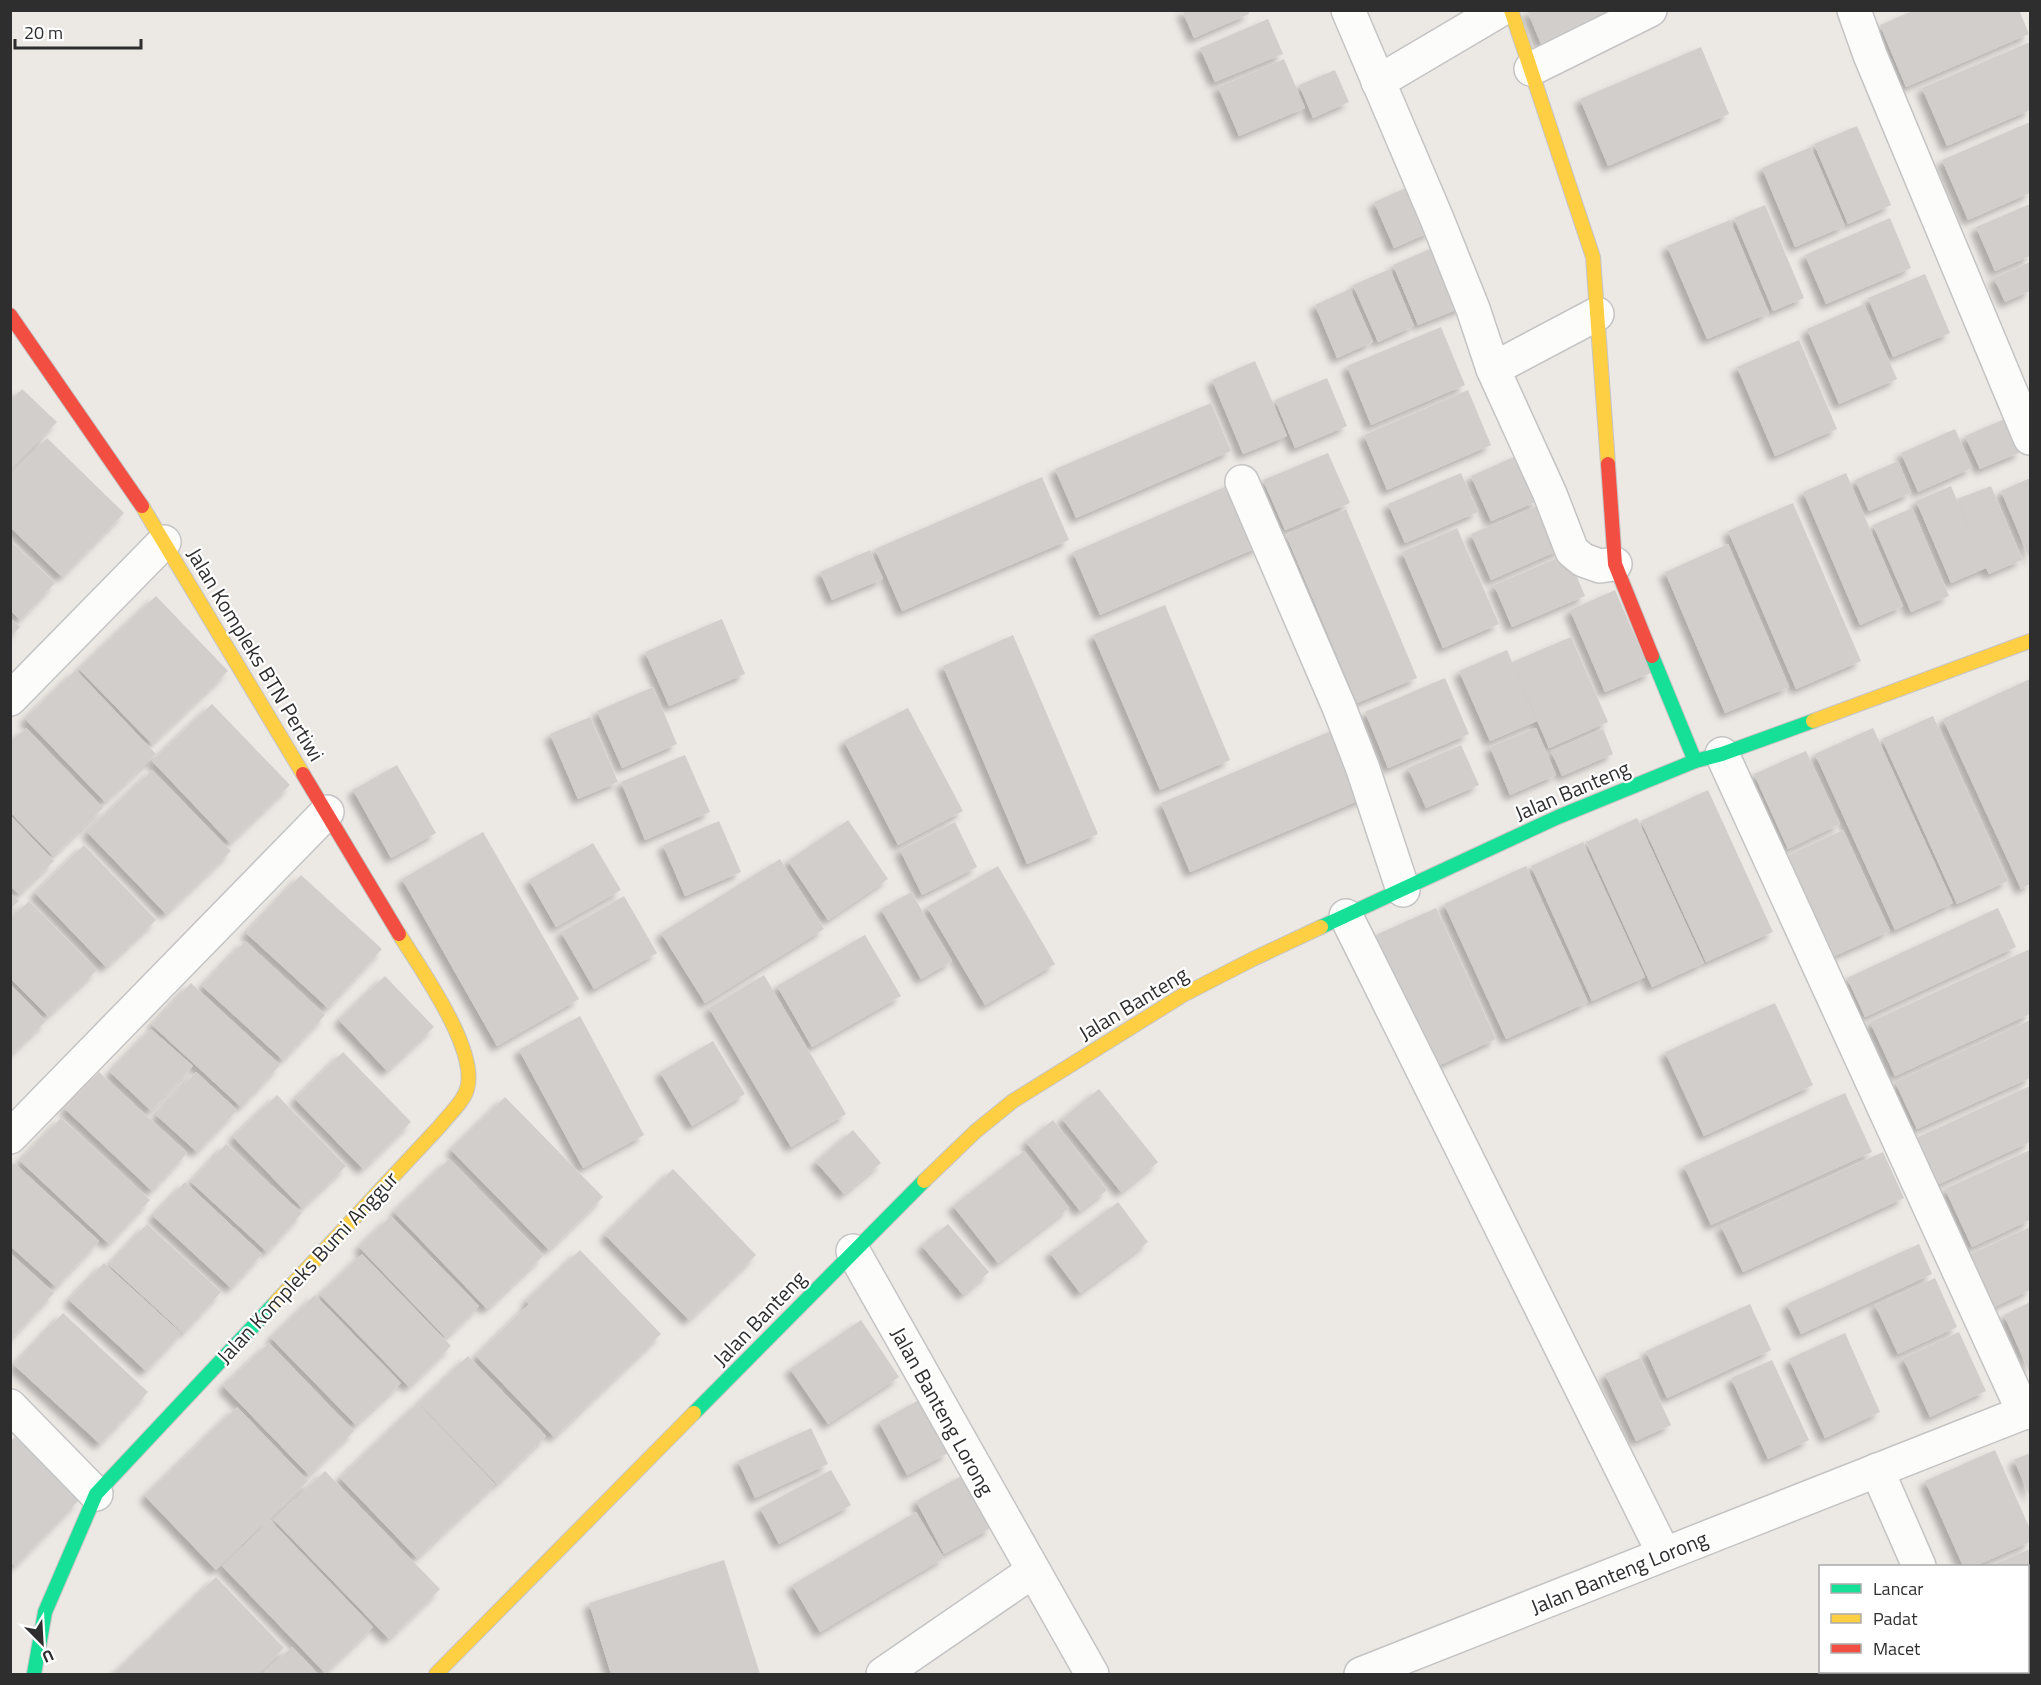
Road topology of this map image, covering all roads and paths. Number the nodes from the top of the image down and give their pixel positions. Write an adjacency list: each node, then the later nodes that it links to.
1 (1347, 10): 7 (street)
2 (1500, 10): 7 (street)
3 (1511, 10): 6 (street)
4 (1650, 10): 6 (street)
5 (1854, 10): 11 (street)
6 (1531, 69): 8 (street)
7 (1378, 82): 10 (street)
8 (1597, 314): 10 (street); 14 (street)
9 (10, 315): 13 (street, Jalan Kompleks BTN Pertiwi)
10 (1493, 369): 14 (street)
11 (2031, 438)
12 (1242, 483): 19 (street)
13 (164, 542): 16 (street); 18 (street, Jalan Kompleks BTN Pertiwi)
14 (1615, 564): 17 (street)
15 (2031, 641): 17 (street, Jalan Banteng)
16 (10, 699)
17 (1708, 757): 19 (street, Jalan Banteng); 25 (street)
18 (327, 812): 21 (street, Jalan Kompleks BTN Pertiwi); 22 (street)
19 (1402, 890): 20 (street, Jalan Banteng)
20 (1346, 916): 23 (street, Jalan Banteng); 28 (street)
21 (452, 1022): 27 (street, Jalan Kompleks Bumi Anggur)
22 (10, 1137)
23 (853, 1251): 30 (street, Jalan Banteng Lorong); 32 (street, Jalan Banteng)
24 (10, 1406): 27 (street)
25 (2027, 1412): 26 (street, Jalan Banteng Lorong)
26 (1877, 1470): 28 (street, Jalan Banteng Lorong); 29 (street)
27 (96, 1494): 31 (street, Jalan Kompleks Bumi Anggur)
28 (1664, 1554): 35 (street, Jalan Banteng Lorong)
29 (1919, 1565)
30 (1033, 1570): 33 (street); 34 (street, Jalan Banteng Lorong)
31 (34, 1674)
32 (436, 1674)
33 (883, 1674)
34 (1092, 1674)
35 (1361, 1674)

